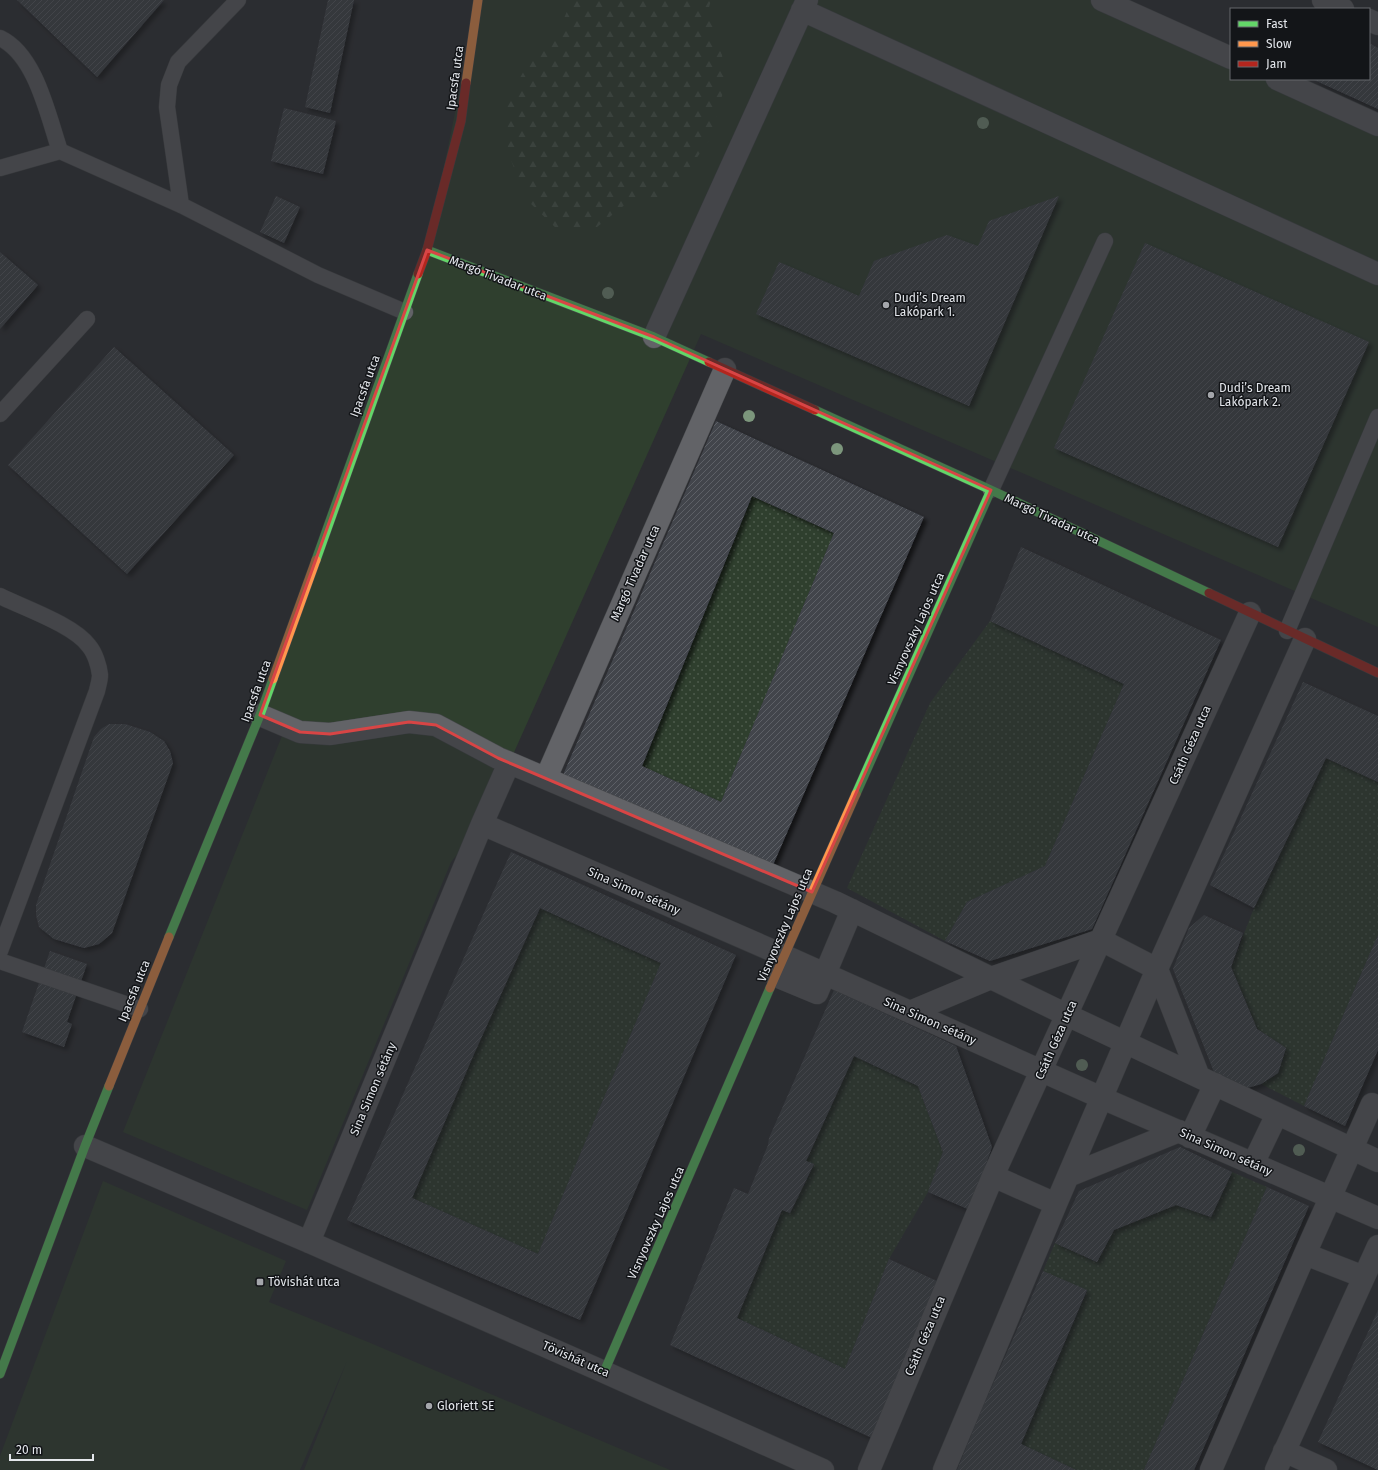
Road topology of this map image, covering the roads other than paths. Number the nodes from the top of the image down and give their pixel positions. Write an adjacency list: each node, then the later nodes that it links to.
1 (238, 0): 13 (lane)
2 (478, 0): 15 (street, Ipacsfa utca)
3 (1102, 0): 8 (street)
4 (1323, 0): 6 (street)
5 (804, 5): 16 (street); 19 (street)
6 (1341, 8)
7 (0, 38): 11 (lane)
8 (1230, 58)
9 (1279, 80): 10 (street)
10 (1378, 125)
11 (60, 151): 12 (lane); 13 (lane)
12 (0, 168)
13 (181, 205): 17 (lane)
14 (1106, 241): 23 (lane)
15 (427, 250): 17 (street, Ipacsfa utca); 19 (street, Margó Tivadar utca)
16 (1378, 274)
17 (405, 312): 28 (street, Ipacsfa utca)
18 (87, 319): 21 (lane)
19 (654, 337): 20 (street, Margó Tivadar utca)
20 (725, 369): 23 (street, Margó Tivadar utca); 30 (street, Margó Tivadar utca)
21 (0, 414)
22 (1378, 417): 26 (lane)
23 (991, 490): 25 (street, Margó Tivadar utca); 32 (street, Visnyovszky Lajos utca)
24 (0, 596): 35 (lane)
25 (1250, 613): 26 (street, Margó Tivadar utca); 34 (street, Csáth Géza utca)
26 (1296, 635): 27 (street, Margó Tivadar utca); 38 (street)
27 (1378, 673)
28 (260, 715): 29 (street); 42 (street, Ipacsfa utca)
29 (509, 762): 30 (street); 31 (street, Sina Simon sétány)
30 (546, 778): 32 (street)
31 (482, 824): 36 (street, Sina Simon sétány); 61 (street, Sina Simon sétány)
32 (812, 892): 33 (street); 36 (street, Visnyovszky Lajos utca)
33 (852, 910): 39 (street); 41 (street)
34 (1101, 940): 38 (street); 41 (street); 44 (street, Csáth Géza utca)
35 (0, 951)
36 (785, 956): 39 (street, Sina Simon sétány); 40 (street, Visnyovszky Lajos utca)
37 (0, 961): 42 (lane)
38 (1157, 968): 45 (street); 47 (street)
39 (825, 974): 40 (street); 43 (street, Sina Simon sétány)
40 (776, 976): 65 (street, Visnyovszky Lajos utca)
41 (991, 978): 43 (street); 44 (street)
42 (140, 1009): 52 (street, Ipacsfa utca)
43 (910, 1012): 46 (street, Sina Simon sétány)
44 (1067, 1015): 45 (street); 46 (street, Csáth Géza utca)
45 (1125, 1042): 47 (street); 48 (street)
46 (1042, 1071): 48 (street, Sina Simon sétány); 56 (street, Csáth Géza utca)
47 (1207, 1080): 50 (street); 51 (street)
48 (1102, 1098): 51 (street, Sina Simon sétány); 57 (street)
49 (1376, 1100): 53 (street)
50 (1277, 1114): 53 (street); 55 (street)
51 (1184, 1134): 55 (street, Sina Simon sétány); 57 (street)
52 (85, 1146): 61 (street, Tövishát utca); 66 (street, Ipacsfa utca)
53 (1352, 1148): 54 (street); 58 (street)
54 (1378, 1161)
55 (1253, 1164): 58 (street, Sina Simon sétány)
56 (993, 1176): 59 (street); 69 (street, Csáth Géza utca)
57 (1068, 1176): 59 (street)
58 (1330, 1198): 60 (street, Sina Simon sétány); 63 (street)
59 (1056, 1204): 70 (street)
60 (1378, 1218)
61 (309, 1242): 65 (street, Tövishát utca)
62 (1378, 1246): 64 (street)
63 (1305, 1254): 64 (street); 71 (street)
64 (1364, 1277): 67 (street)
65 (604, 1372): 68 (street, Tövishát utca)
66 (0, 1374)
67 (1280, 1460): 72 (street)
68 (823, 1470)
69 (869, 1470)
70 (944, 1470)
71 (1211, 1470)
72 (1326, 1470)

